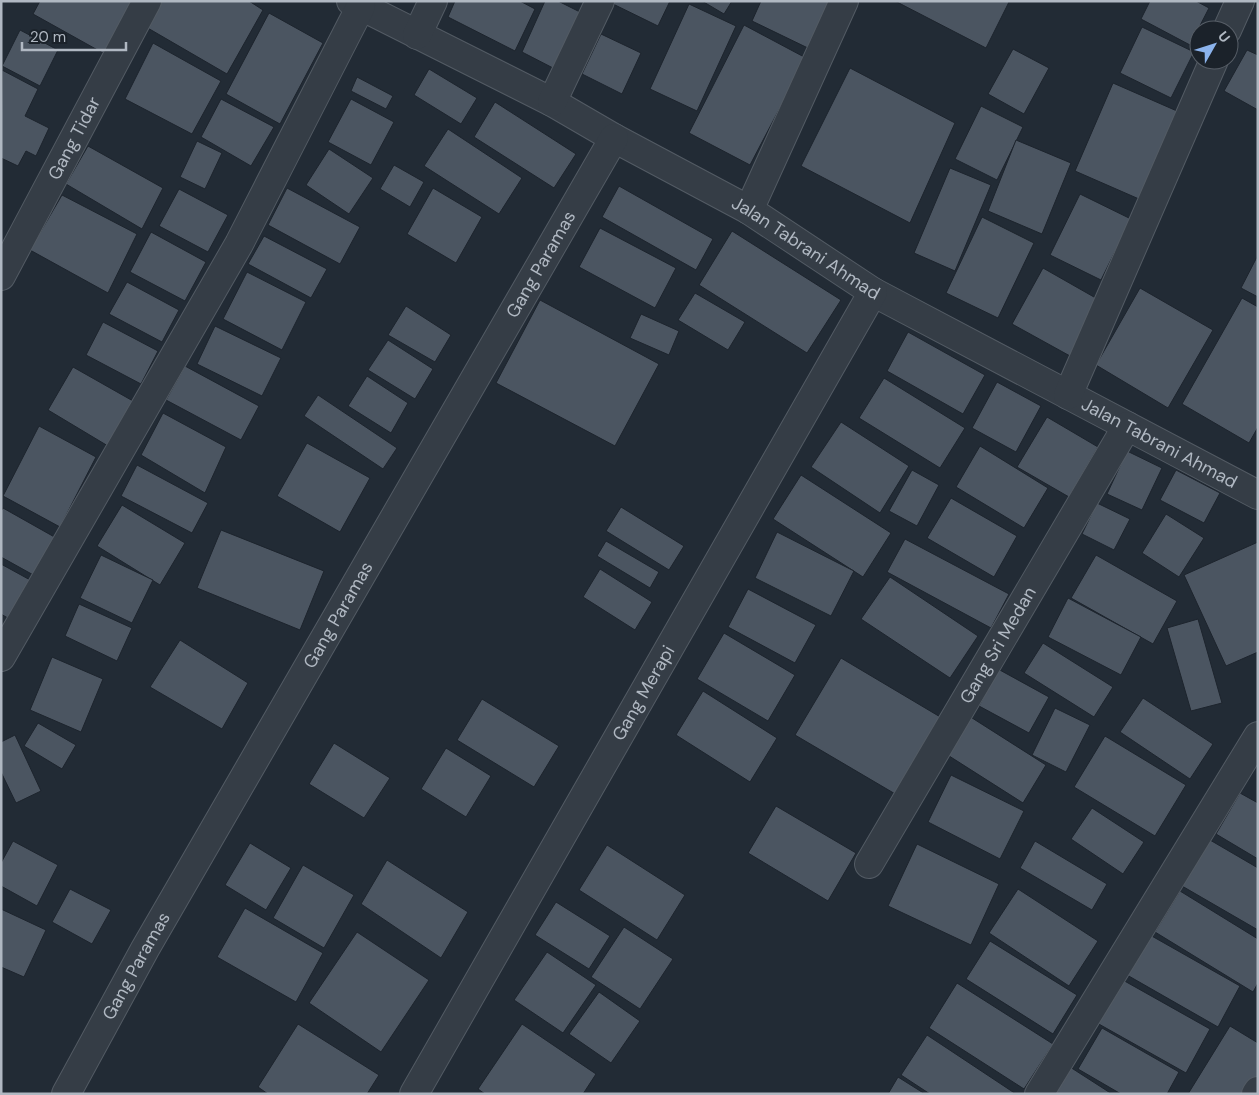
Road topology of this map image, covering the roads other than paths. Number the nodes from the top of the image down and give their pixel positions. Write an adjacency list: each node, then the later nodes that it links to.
1 (148, 1): 13 (street, Gang Tidar)
2 (433, 1): 8 (street)
3 (600, 1): 10 (street)
4 (844, 1): 12 (street)
5 (1240, 1): 7 (street)
6 (356, 4): 8 (street, Jalan Tabrani Ahmad); 18 (street)
7 (1232, 20)
8 (417, 35): 10 (street, Jalan Tabrani Ahmad)
9 (1210, 70): 15 (street)
10 (552, 102): 11 (street, Jalan Tabrani Ahmad)
11 (614, 138): 12 (street, Jalan Tabrani Ahmad); 21 (street, Gang Paramas)
12 (749, 210): 14 (street, Jalan Tabrani Ahmad)
13 (1, 276)
14 (873, 292): 15 (street, Jalan Tabrani Ahmad); 22 (street, Gang Merapi)
15 (1068, 395): 16 (street, Jalan Tabrani Ahmad)
16 (1127, 426): 17 (street, Jalan Tabrani Ahmad); 20 (street, Gang Sri Medan)
17 (1256, 491)
18 (1, 657)
19 (1258, 736): 23 (street)
20 (870, 864)
21 (66, 1094)
22 (414, 1094)
23 (1039, 1094)

